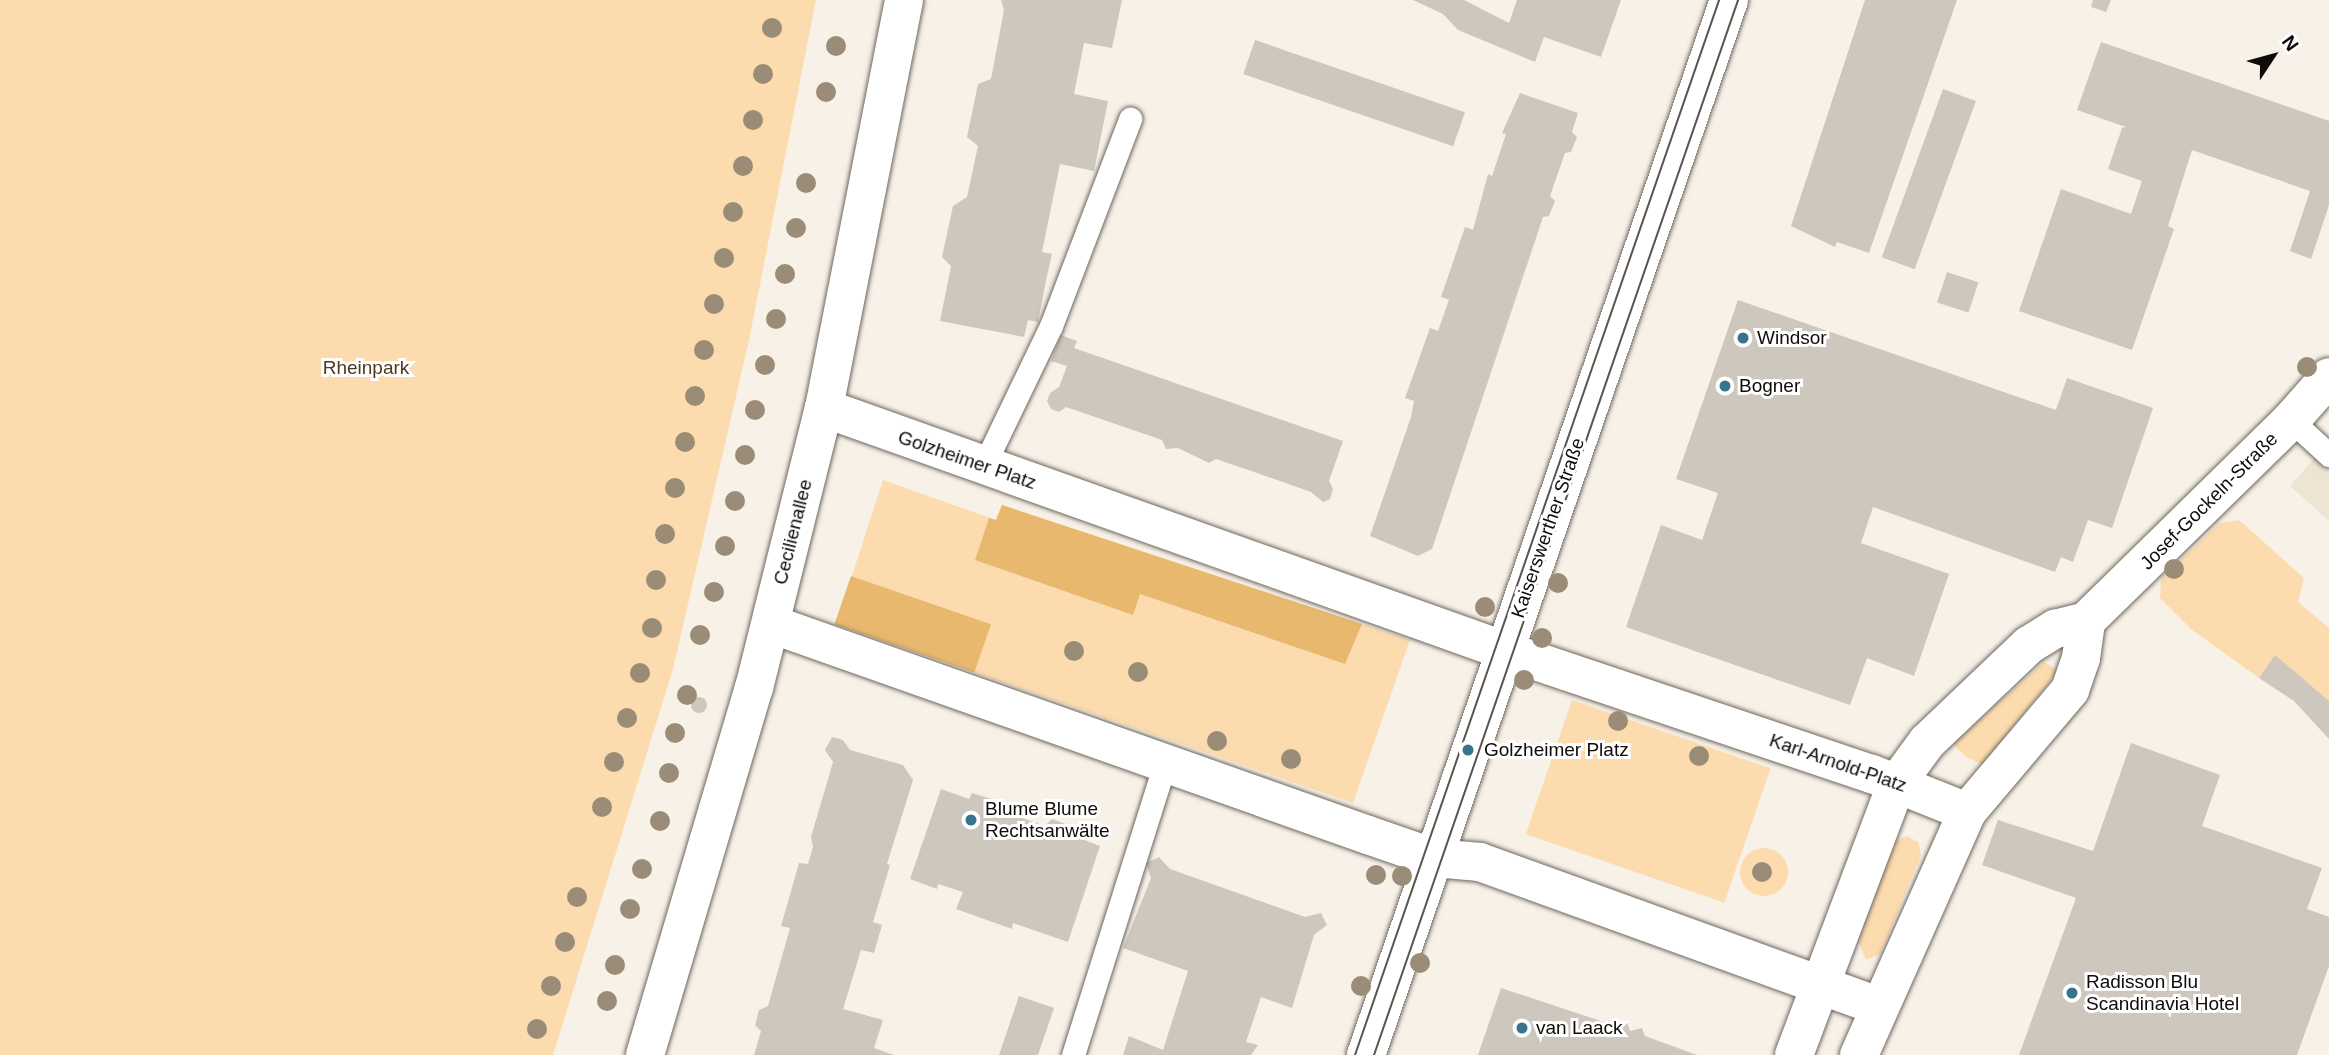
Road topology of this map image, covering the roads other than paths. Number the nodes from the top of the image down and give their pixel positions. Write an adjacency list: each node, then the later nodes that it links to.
1 (904, 0): 5 (street, Cecilienallee)
2 (1728, 0): 12 (street, Kaiserswerther Straße)
3 (1130, 119): 9 (lane)
4 (2329, 377): 6 (street, Josef-Gockeln-Straße)
5 (824, 408): 9 (street, Golzheimer Platz); 11 (street, Cecilienallee)
6 (2296, 415): 7 (lane); 8 (lane); 10 (street, Josef-Gockeln-Straße)
7 (2329, 438)
8 (2329, 455)
9 (984, 465): 12 (street, Golzheimer Platz)
10 (2086, 621): 14 (street, Josef-Gockeln-Straße); 15 (street)
11 (771, 624): 13 (street); 19 (street, Cecilienallee)
12 (1506, 651): 14 (street, Karl-Arnold-Platz); 16 (street, Kaiserswerther Straße)
13 (1165, 763): 16 (street); 20 (lane)
14 (1897, 783): 15 (street, Karl-Arnold-Platz); 17 (street, Josef-Gockeln-Straße)
15 (1967, 812): 18 (street)
16 (1434, 858): 17 (street); 21 (street, Kaiserswerther Straße)
17 (1821, 985): 18 (street); 22 (street)
18 (1878, 1006): 23 (street)
19 (645, 1055)
20 (1073, 1055)
21 (1366, 1055)
22 (1794, 1055)
23 (1859, 1055)

